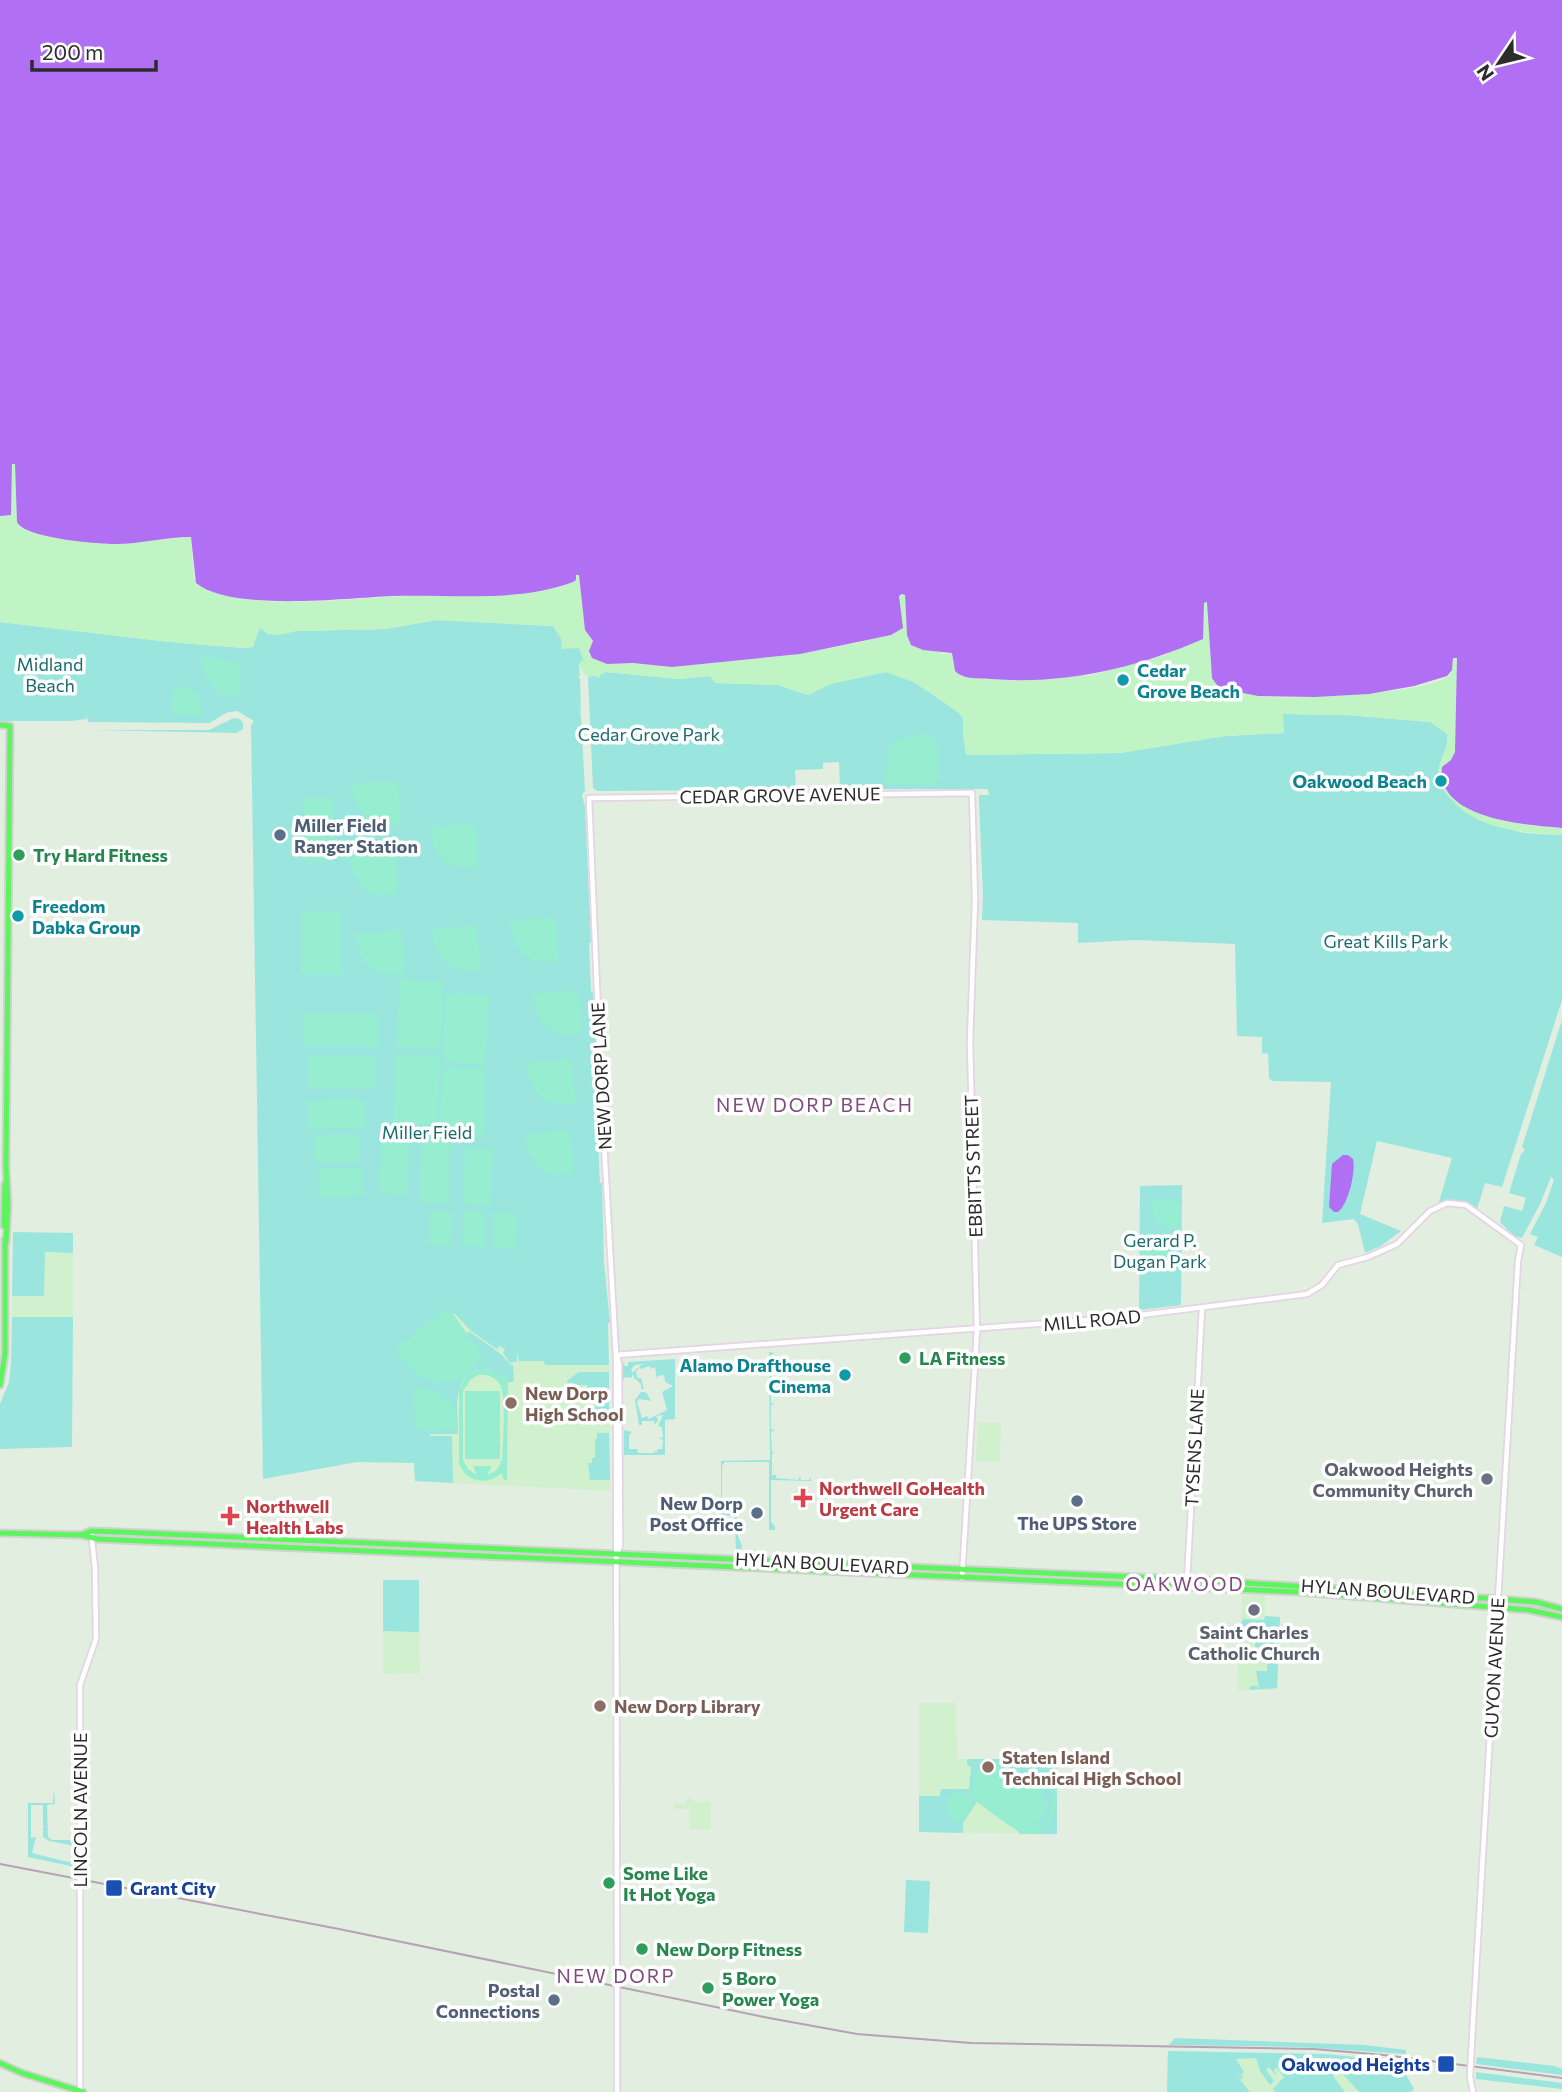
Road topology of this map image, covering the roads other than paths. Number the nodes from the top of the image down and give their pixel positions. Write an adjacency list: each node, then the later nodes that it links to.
1 (0, 725): 3 (main road)
2 (0, 733): 3 (main road)
3 (10, 733): 10 (main road)
4 (972, 793): 5 (street, CEDAR GROVE AVENUE); 8 (street, EBBITTS STREET)
5 (589, 798): 9 (street, NEW DORP LANE)
6 (1521, 1245): 7 (street, MILL ROAD); 26 (street, GUYON AVENUE)
7 (1202, 1309): 8 (street, MILL ROAD); 24 (street, TYSENS LANE)
8 (977, 1330): 9 (street, MILL ROAD); 22 (street, EBBITTS STREET)
9 (616, 1355): 17 (street, NEW DORP LANE)
10 (0, 1385)
11 (91, 1531): 13 (main road, HYLAN BOULEVARD); 14 (street, LINCOLN AVENUE); 15 (main road, HYLAN BOULEVARD)
12 (0, 1533): 13 (main road, HYLAN BOULEVARD)
13 (81, 1535): 14 (main road, HYLAN BOULEVARD)
14 (93, 1539): 15 (main road, HYLAN BOULEVARD); 31 (street, LINCOLN AVENUE, bridge)
15 (298, 1544): 16 (main road, HYLAN BOULEVARD); 18 (main road, HYLAN BOULEVARD)
16 (472, 1548): 17 (main road, HYLAN BOULEVARD); 18 (main road)
17 (616, 1554): 19 (main road, HYLAN BOULEVARD); 20 (street, NEW DORP LANE)
18 (472, 1556): 20 (main road, HYLAN BOULEVARD)
19 (765, 1560): 21 (main road); 22 (main road, HYLAN BOULEVARD)
20 (616, 1563): 21 (main road, HYLAN BOULEVARD); 32 (street, NEW DORP LANE, bridge)
21 (765, 1568): 23 (main road, HYLAN BOULEVARD)
22 (962, 1569): 23 (street, EBBITTS STREET); 24 (main road, HYLAN BOULEVARD)
23 (962, 1578): 25 (main road, HYLAN BOULEVARD)
24 (1187, 1579): 25 (street, TYSENS LANE); 26 (main road, HYLAN BOULEVARD)
25 (1187, 1588): 27 (main road, HYLAN BOULEVARD)
26 (1498, 1599): 27 (street, GUYON AVENUE); 28 (main road, HYLAN BOULEVARD)
27 (1497, 1607): 29 (main road, HYLAN BOULEVARD); 33 (street, GUYON AVENUE, bridge)
28 (1562, 1609)
29 (1562, 1617)
30 (0, 2063): 31 (main road)
31 (81, 2092)
32 (617, 2092)
33 (1473, 2092)

